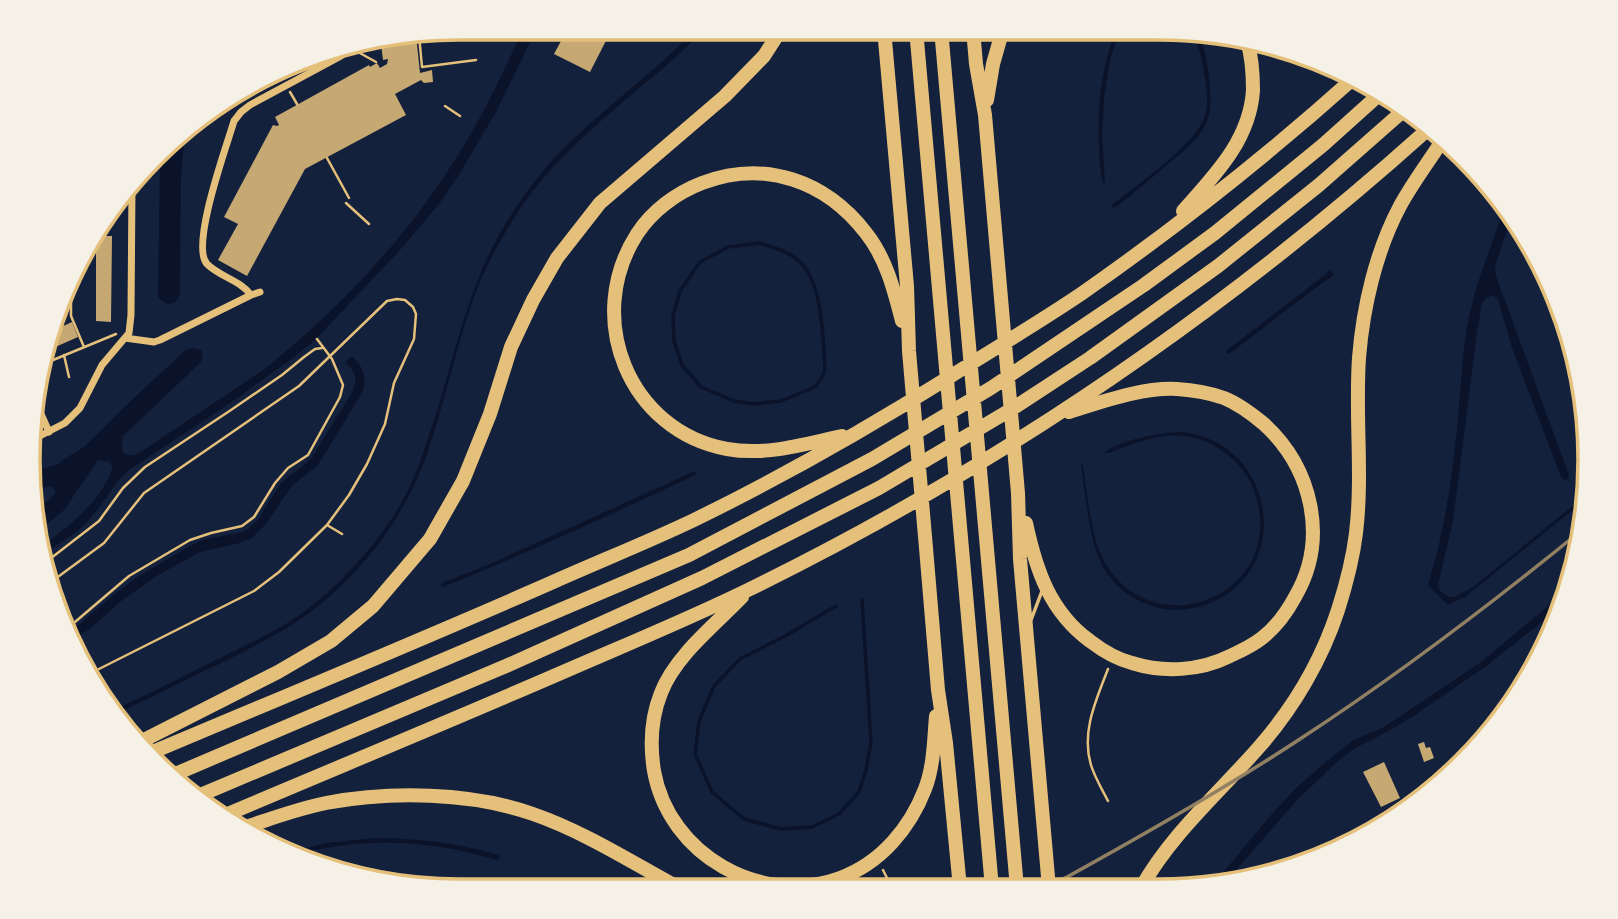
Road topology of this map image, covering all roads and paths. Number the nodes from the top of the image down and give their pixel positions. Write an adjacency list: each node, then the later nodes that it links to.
1 (774, 40): 56 (highway)
2 (885, 40): 33 (highway)
3 (917, 40): 69 (highway)
4 (942, 40): 70 (highway)
5 (974, 40): 16 (highway)
6 (999, 40): 16 (highway)
7 (419, 42): 11 (path)
8 (1249, 50): 26 (highway)
9 (359, 53): 12 (path)
10 (335, 59): 28 (street)
11 (476, 60)
12 (376, 62)
13 (1347, 84): 26 (highway)
14 (1374, 100): 58 (highway)
15 (445, 106): 17 (path)
16 (985, 115): 44 (highway)
17 (460, 116)
18 (1398, 116): 59 (highway)
19 (1423, 134): 39 (highway)
20 (1438, 147): 72 (highway)
21 (327, 158): 22 (path)
22 (349, 198)
23 (132, 200): 30 (street)
24 (346, 203): 25 (path)
25 (369, 224)
26 (1162, 236): 42 (highway)
27 (260, 292): 28 (street)
28 (251, 295): 30 (street)
29 (71, 302): 32 (path)
30 (125, 338): 32 (path); 41 (street)
31 (317, 339): 34 (path)
32 (83, 347): 35 (path)
33 (908, 347): 42 (highway); 55 (highway)
34 (322, 348): 36 (path); 47 (path)
35 (64, 355): 37 (path); 38 (path)
36 (330, 357): 45 (path); 48 (path); 51 (path)
37 (53, 360)
38 (69, 377)
39 (1054, 416): 50 (highway); 53 (highway)
40 (43, 418): 41 (street)
41 (49, 432): 43 (street)
42 (857, 433): 57 (highway)
43 (41, 436)
44 (1018, 493): 49 (highway); 52 (highway)
45 (327, 525): 46 (path); 54 (path)
46 (342, 534)
47 (52, 557)
48 (57, 577)
49 (1043, 582): 52 (lane); 53 (highway)
50 (749, 589): 61 (highway); 65 (highway)
51 (73, 623)
52 (1026, 632): 71 (highway)
53 (1113, 656): 60 (path)
54 (97, 670)
55 (938, 690): 63 (highway); 68 (highway)
56 (147, 739)
57 (157, 750)
58 (180, 772)
59 (205, 793)
60 (1108, 801)
61 (233, 812)
62 (254, 825): 64 (highway)
63 (877, 857): 66 (highway); 67 (path)
64 (663, 879)
65 (753, 879)
66 (836, 879)
67 (887, 879)
68 (959, 879)
69 (991, 879)
70 (1016, 879)
71 (1048, 879)
72 (1147, 879)

